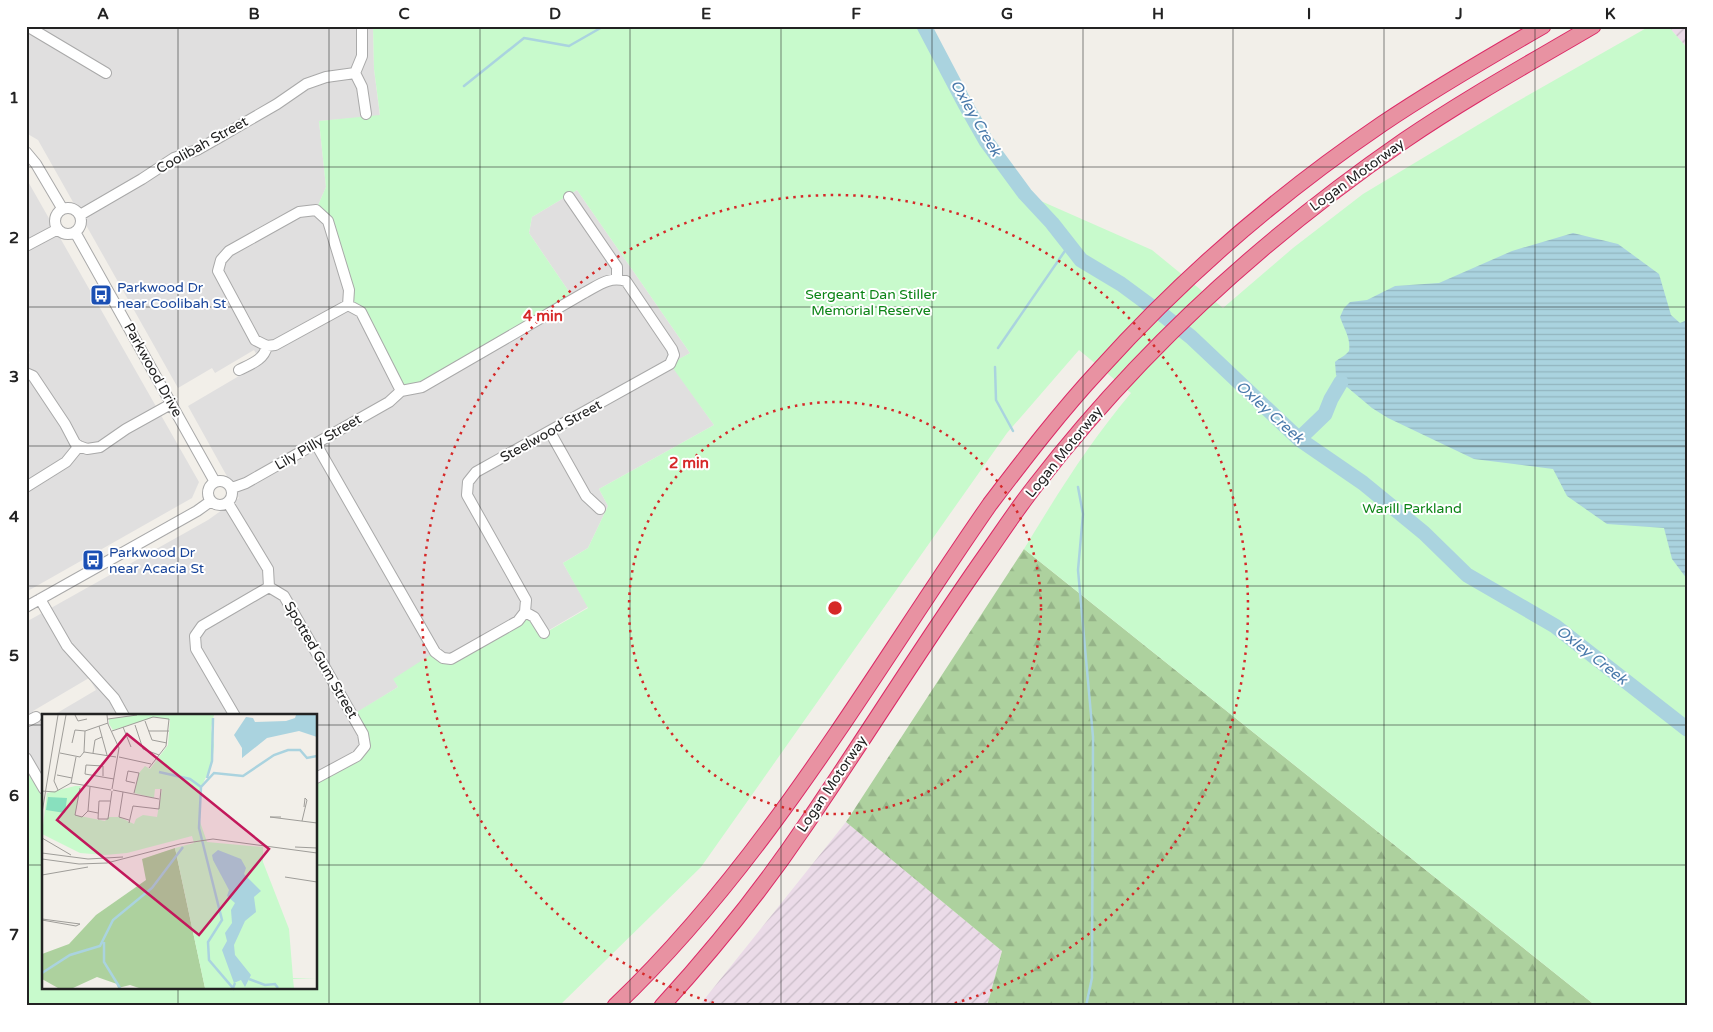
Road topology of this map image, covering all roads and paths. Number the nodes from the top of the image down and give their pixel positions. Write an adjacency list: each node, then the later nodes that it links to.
1 (27, 26): 5 (street)
2 (362, 26): 6 (street)
3 (1544, 26): 44 (highway, Logan Motorway)
4 (1593, 26): 43 (highway, Logan Motorway)
5 (106, 73)
6 (355, 73): 7 (street); 11 (street, Coolibah Street)
7 (366, 114)
8 (26, 152): 10 (street)
9 (569, 197): 15 (street)
10 (62, 208): 11 (street); 12 (street)
11 (80, 215): 13 (street)
12 (58, 229): 13 (street); 14 (street)
13 (76, 232): 21 (street, Parkwood Drive)
14 (26, 246)
15 (617, 278): 20 (street); 22 (street, Steelwood Street)
16 (348, 305): 17 (street); 17 (street); 20 (street)
17 (267, 346): 18 (street)
18 (239, 370)
19 (26, 372): 24 (street)
20 (401, 390): 23 (street, Lily Pilly Street)
21 (171, 404): 24 (street); 25 (street, Parkwood Drive)
22 (550, 432): 30 (street); 34 (street, Steelwood Street)
23 (316, 444): 27 (street, Lily Pilly Street); 34 (street)
24 (79, 446): 26 (street)
25 (215, 482): 27 (street); 28 (street)
26 (26, 487)
27 (232, 488): 29 (street)
28 (211, 501): 29 (street); 32 (street)
29 (228, 503): 31 (street)
30 (600, 509)
31 (269, 587): 37 (street); 41 (street, Spotted Gum Street)
32 (40, 599): 33 (street); 36 (street)
33 (26, 607)
34 (525, 612): 35 (street)
35 (544, 633)
36 (123, 714)
37 (234, 714)
38 (36, 717): 39 (street)
39 (26, 722)
40 (26, 758): 42 (street)
41 (318, 777)
42 (42, 786)
43 (686, 980): 45 (highway, Logan Motorway); 46 (highway)
44 (615, 1006)
45 (662, 1006)
46 (674, 1006)

